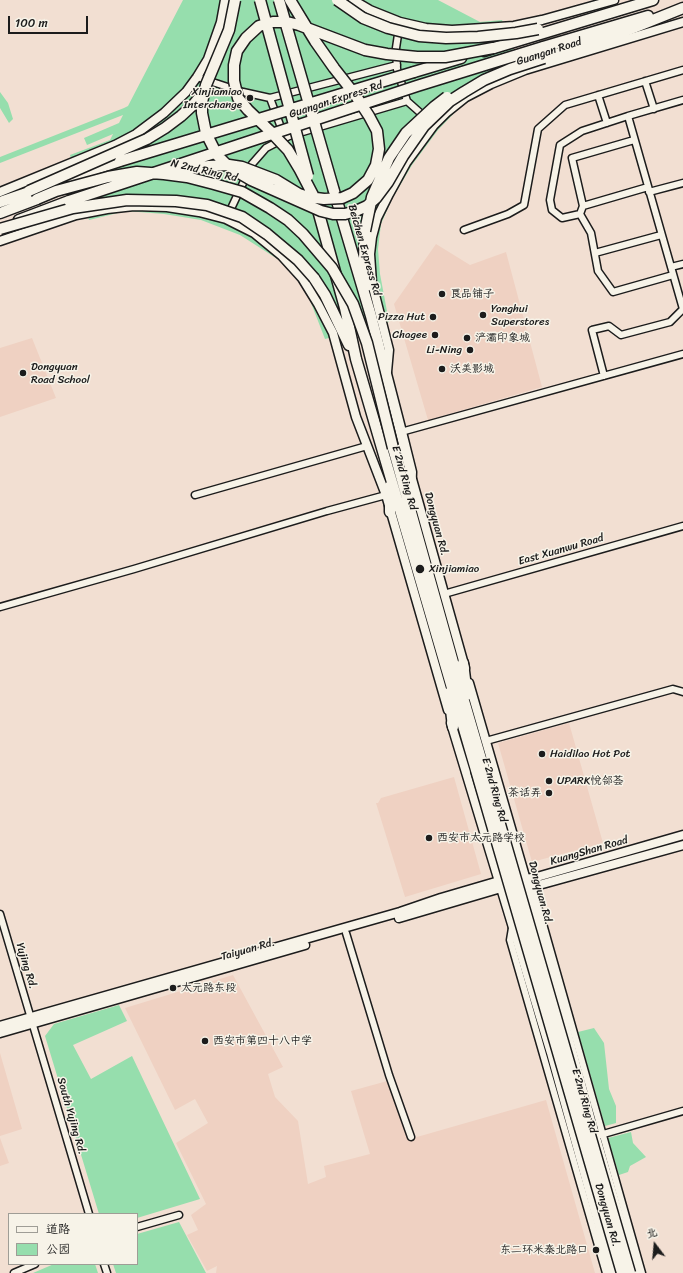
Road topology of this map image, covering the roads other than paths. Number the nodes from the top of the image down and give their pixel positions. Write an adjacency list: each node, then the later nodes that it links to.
1 (224, 0): 22 (main road)
2 (235, 0): 17 (highway, bridge)
3 (240, 0): 38 (highway, bridge)
4 (260, 0): 39 (highway, bridge)
5 (279, 0): 53 (highway, Beichen Express Rd, bridge)
6 (290, 0): 34 (highway, bridge)
7 (337, 0): 16 (highway, bridge)
8 (353, 0): 14 (main road)
9 (614, 0): 11 (main road)
10 (650, 1): 16 (highway)
11 (600, 2): 14 (main road)
12 (683, 7): 17 (highway); 19 (highway, Guangan Express Rd, bridge)
13 (683, 13): 17 (main road)
14 (400, 22): 20 (street)
15 (683, 22): 31 (main road, Guangan Road)
16 (539, 31): 18 (highway, Guangan Express Rd)
17 (613, 36)
18 (493, 48): 38 (highway, Guangan Express Rd, bridge); 39 (highway, bridge)
19 (520, 54): 34 (highway, Guangan Express Rd, bridge); 53 (highway, bridge)
20 (397, 65): 25 (street); 27 (street)
21 (683, 70): 23 (street)
22 (197, 77): 25 (street); 37 (main road)
23 (645, 81): 24 (street); 28 (street)
24 (598, 95): 30 (street); 46 (street)
25 (270, 98): 32 (street)
26 (683, 100): 28 (street)
27 (407, 101): 31 (street); 32 (street)
28 (654, 109): 29 (street)
29 (628, 116): 30 (street); 33 (street)
30 (607, 123): 43 (street)
31 (434, 125): 57 (main road, Guangan Road)
32 (285, 138): 44 (street)
33 (634, 140): 36 (street); 41 (street)
34 (144, 176): 45 (highway, Guangan Express Rd, bridge)
35 (683, 183): 36 (street)
36 (648, 190): 41 (street); 47 (street)
37 (0, 192)
38 (29, 192): 40 (highway)
39 (313, 195): 55 (highway)
40 (0, 202)
41 (583, 206): 43 (street)
42 (0, 213): 60 (highway, N 2nd Ring Rd, bridge)
43 (580, 214): 49 (street)
44 (226, 219): 48 (main road, Dongyuan Rd.); 59 (main road, Dongyuan Rd.)
45 (0, 228): 55 (highway, bridge)
46 (464, 230)
47 (661, 235): 49 (street); 51 (street)
48 (0, 241)
49 (595, 253): 52 (street)
50 (683, 264): 51 (street)
51 (670, 267): 52 (street)
52 (673, 275): 56 (street)
53 (371, 316): 57 (highway, Beichen Express Rd)
54 (683, 354): 56 (street)
55 (356, 359): 62 (highway, E 2nd Ring Rd)
56 (604, 376): 58 (street)
57 (386, 378): 58 (highway, Beichen Express Rd)
58 (401, 432): 61 (highway, Beichen Express Rd)
59 (366, 446): 63 (street); 64 (main road, Dongyuan Rd.)
60 (393, 448): 65 (highway, E 2nd Ring Rd)
61 (411, 472): 65 (highway, Beichen Express Rd); 68 (main road, Dongyuan Rd.)
62 (390, 476): 66 (highway); 71 (highway, E 2nd Ring Rd)
63 (195, 495)
64 (386, 495): 66 (main road, Dongyuan Rd.); 69 (street)
65 (410, 509): 73 (highway, E 2nd Ring Rd)
66 (390, 512): 74 (main road, Dongyuan Rd.)
67 (683, 526): 68 (street, East Xuanwu Road)
68 (444, 594): 70 (main road, Dongyuan Rd.)
69 (0, 607)
70 (463, 662): 73 (highway); 75 (main road, Dongyuan Rd.)
71 (446, 666): 74 (highway); 76 (highway, E 2nd Ring Rd)
72 (683, 692): 75 (street)
73 (471, 724): 76 (highway, E 2nd Ring Rd)
74 (453, 727): 80 (main road, Dongyuan Rd.)
75 (486, 742): 79 (main road, Dongyuan Rd.)
76 (480, 770): 97 (highway, E 2nd Ring Rd, bridge); 98 (highway, E 2nd Ring Rd, bridge)
77 (683, 835): 79 (main road, KuangShan Road)
78 (683, 845): 79 (main road, KuangShan Road)
79 (527, 884): 80 (main road, KuangShan Road); 87 (main road, Dongyuan Rd.)
80 (500, 885): 82 (main road, Taiyuan Rd.); 83 (main road, Taiyuan Rd.); 89 (main road, Dongyuan Rd.)
81 (0, 914): 83 (street, Yujing Rd.)
82 (346, 933): 83 (main road, Taiyuan Rd.); 88 (street)
83 (32, 1020): 84 (main road, Taiyuan Rd.); 85 (main road, Taiyuan Rd.); 90 (street, South Yujing Rd.)
84 (0, 1026)
85 (0, 1033)
86 (683, 1111): 87 (street)
87 (600, 1136): 89 (street); 99 (main road, Dongyuan Rd.); 100 (street)
88 (411, 1137)
89 (572, 1144): 95 (street); 96 (main road, Dongyuan Rd.)
90 (89, 1213)
91 (179, 1215): 92 (street)
92 (138, 1227)
93 (33, 1265): 94 (street)
94 (14, 1273)
95 (606, 1273)
96 (612, 1273)
97 (622, 1273)
98 (630, 1273)
99 (636, 1273)
100 (642, 1273)

